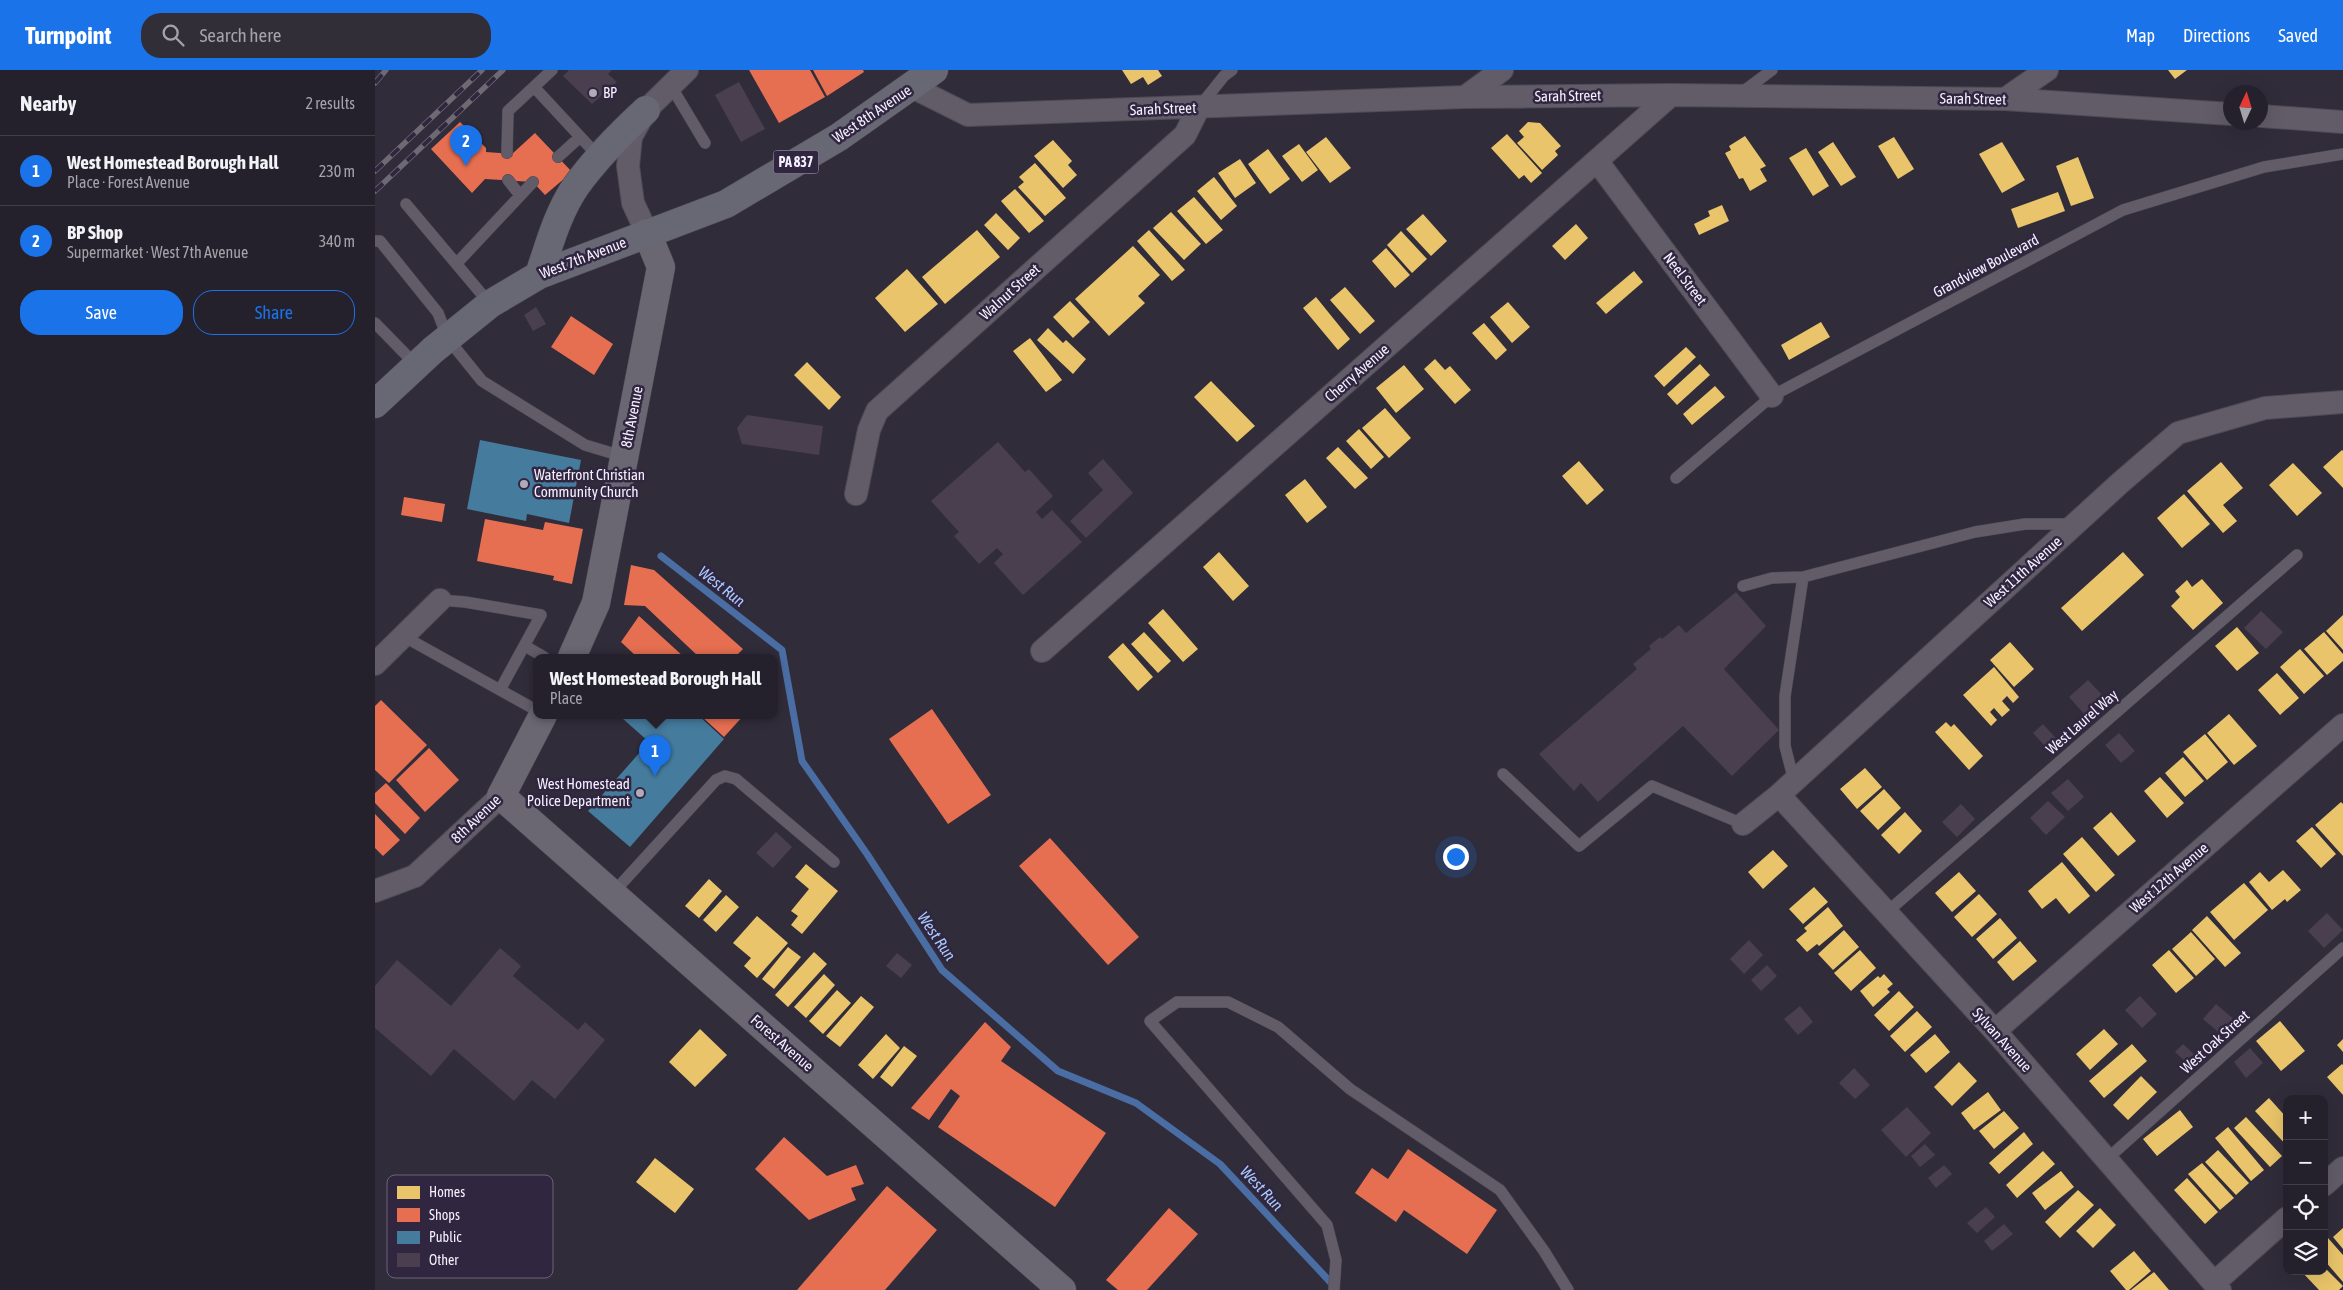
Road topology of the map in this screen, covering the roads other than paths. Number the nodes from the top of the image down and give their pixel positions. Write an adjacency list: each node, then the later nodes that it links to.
1 (552, 70): 10 (lane)
2 (687, 70): 8 (street, West 7th Avenue)
3 (934, 70): 9 (main road, West 8th Avenue / PA 837)
4 (1232, 70): 15 (lane)
5 (1502, 70): 13 (street)
6 (1772, 70): 12 (lane)
7 (2047, 70): 14 (street)
8 (671, 86): 16 (street, West 7th Avenue); 21 (lane)
9 (912, 87): 15 (street, Sarah Street); 31 (main road, West 8th Avenue / PA 837)
10 (534, 88): 20 (lane); 22 (lane)
11 (1671, 95): 12 (street, Sarah Street); 13 (street, Sarah Street); 26 (street, Cherry Avenue)
12 (1739, 96): 14 (street, Sarah Street)
13 (1465, 97): 15 (street, Sarah Street)
14 (2005, 99): 17 (street, Sarah Street)
15 (1198, 108): 44 (street, Walnut Street)
16 (646, 110): 25 (main road); 31 (street, West 7th Avenue)
17 (2223, 113)
18 (2268, 117): 19 (street)
19 (2343, 122)
20 (580, 137): 24 (lane); 25 (lane)
21 (705, 143)
22 (507, 153)
23 (2343, 154): 39 (lane, Grandview Boulevard)
24 (558, 157)
25 (599, 158): 34 (main road)
26 (1597, 161): 39 (street, Neel Street); 52 (street, Cherry Avenue)
27 (509, 180): 29 (lane)
28 (533, 182): 29 (lane)
29 (519, 194): 33 (lane)
30 (406, 204): 33 (lane)
31 (647, 234): 34 (main road, West 7th Avenue / PA 837); 42 (street, 8th Avenue)
32 (375, 241): 37 (lane)
33 (457, 263): 35 (lane)
34 (539, 275): 35 (main road, West 7th Avenue / PA 837)
35 (490, 304): 37 (main road, West 7th Avenue / PA 837)
36 (375, 323): 38 (lane)
37 (448, 339): 38 (main road, West 7th Avenue / PA 837); 42 (lane)
38 (417, 366): 41 (main road, West 7th Avenue / PA 837)
39 (1773, 396): 43 (lane, Grandview Boulevard)
40 (2343, 402): 45 (street, West 11th Avenue)
41 (375, 404)
42 (625, 456): 54 (street, 8th Avenue)
43 (1676, 478)
44 (856, 494)
45 (2075, 524): 47 (lane); 61 (street, West 11th Avenue)
46 (2297, 555): 67 (lane, West Laurel Way)
47 (1803, 577): 48 (lane); 61 (lane)
48 (1743, 586)
49 (440, 600): 50 (street); 51 (lane)
50 (403, 636): 55 (street); 56 (lane)
51 (525, 646): 53 (lane); 56 (lane)
52 (1042, 651)
53 (539, 654)
54 (574, 654)
55 (375, 664)
56 (500, 690): 57 (lane)
57 (533, 708)
58 (541, 719): 62 (street, 8th Avenue)
59 (2343, 725): 69 (street, West 12th Avenue)
60 (1503, 774): 63 (lane)
61 (1787, 788): 63 (street, West 11th Avenue); 67 (street, Sylvan Avenue)
62 (501, 796): 65 (street, 8th Avenue); 66 (street, Forest Avenue)
63 (1743, 824)
64 (834, 862): 66 (lane)
65 (375, 891)
66 (612, 894): 75 (street, Forest Avenue)
67 (1887, 912): 69 (street, Sylvan Avenue)
68 (2343, 948): 70 (lane, West Oak Street)
69 (1995, 1031): 70 (street, Sylvan Avenue)
70 (2107, 1159): 74 (street, Sylvan Avenue)
71 (2343, 1168): 72 (street)
72 (2328, 1181)
73 (2283, 1222): 74 (street)
74 (2217, 1287)
75 (1062, 1290)
76 (1334, 1290): 77 (lane)
77 (1568, 1290)

